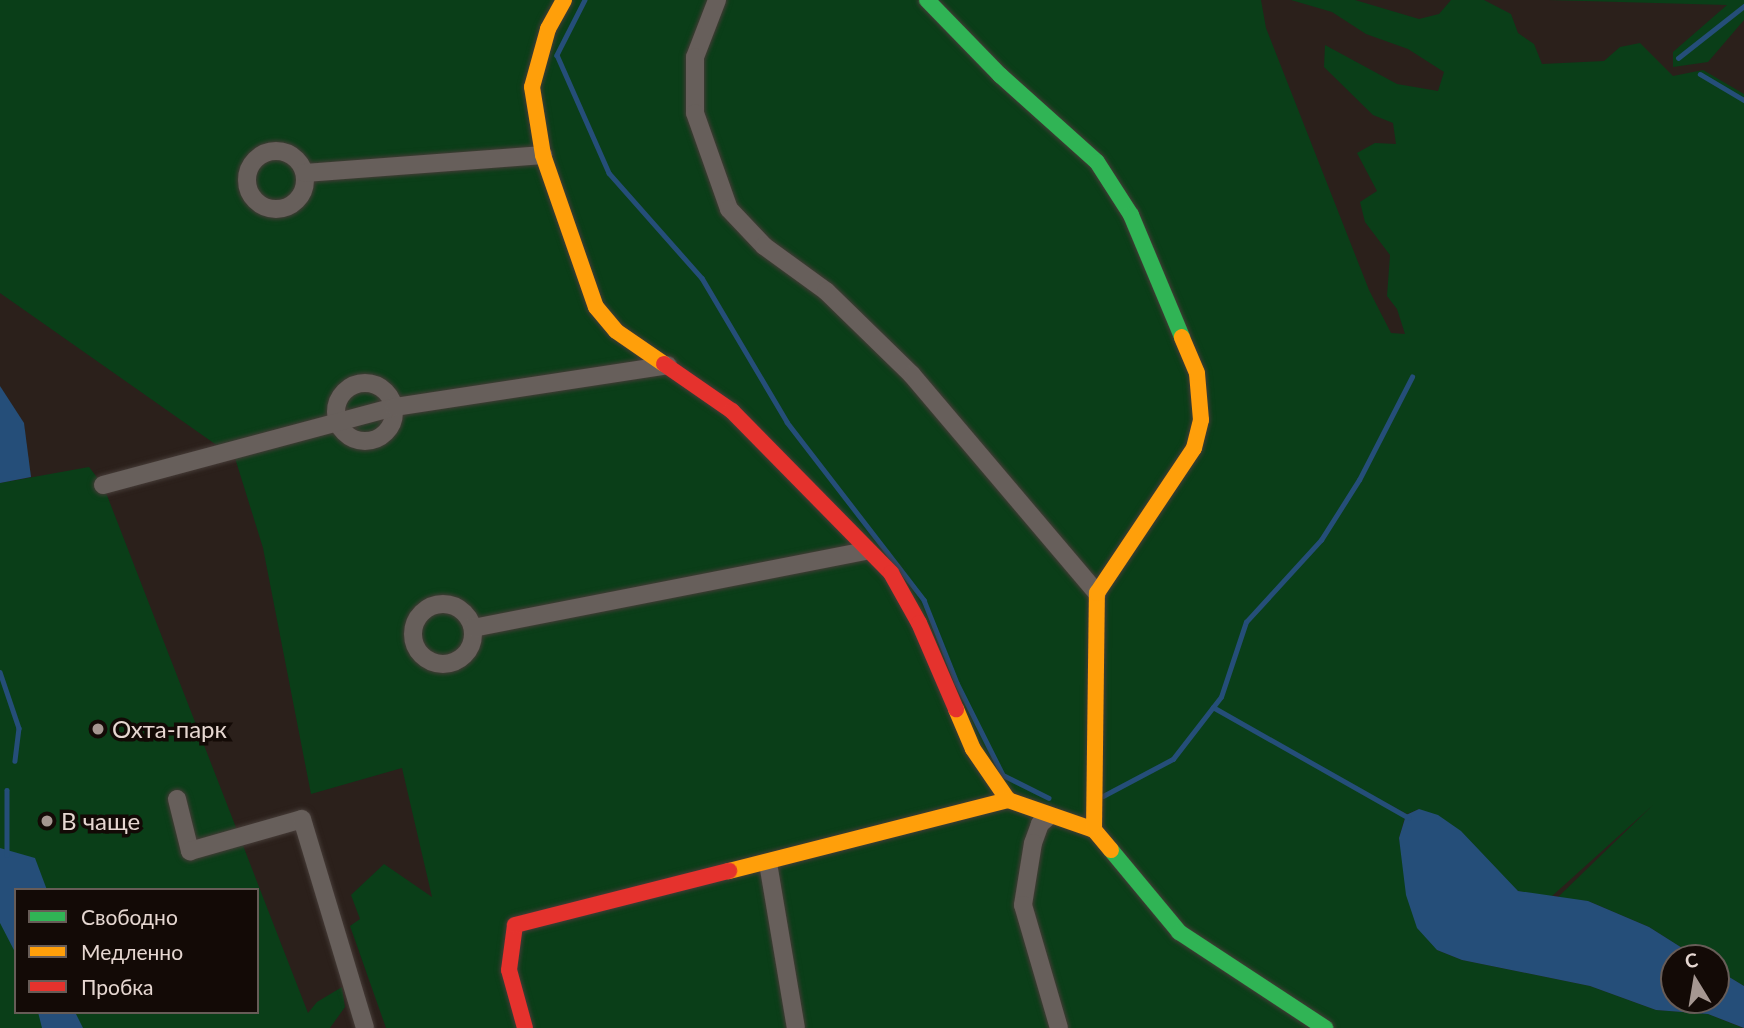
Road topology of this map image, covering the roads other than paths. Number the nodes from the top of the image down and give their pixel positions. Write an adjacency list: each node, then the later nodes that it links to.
1 (564, 0): 4 (street)
2 (717, 0): 11 (street)
3 (926, 0): 11 (street)
4 (544, 155): 5 (street); 6 (street)
5 (305, 173)
6 (668, 365): 7 (street); 10 (street)
7 (395, 407): 8 (street); 8 (street); 8 (street)
8 (338, 422): 9 (street)
9 (103, 485)
10 (866, 551): 12 (street); 14 (street)
11 (1097, 593): 16 (street)
12 (473, 628)
13 (177, 799): 18 (street)
14 (1008, 800): 15 (street); 17 (street)
15 (1048, 817): 16 (street); 21 (street)
16 (1094, 830): 22 (street)
17 (768, 863): 19 (street); 20 (street)
18 (365, 1028)
19 (526, 1028)
20 (796, 1028)
21 (1059, 1028)
22 (1325, 1028)

